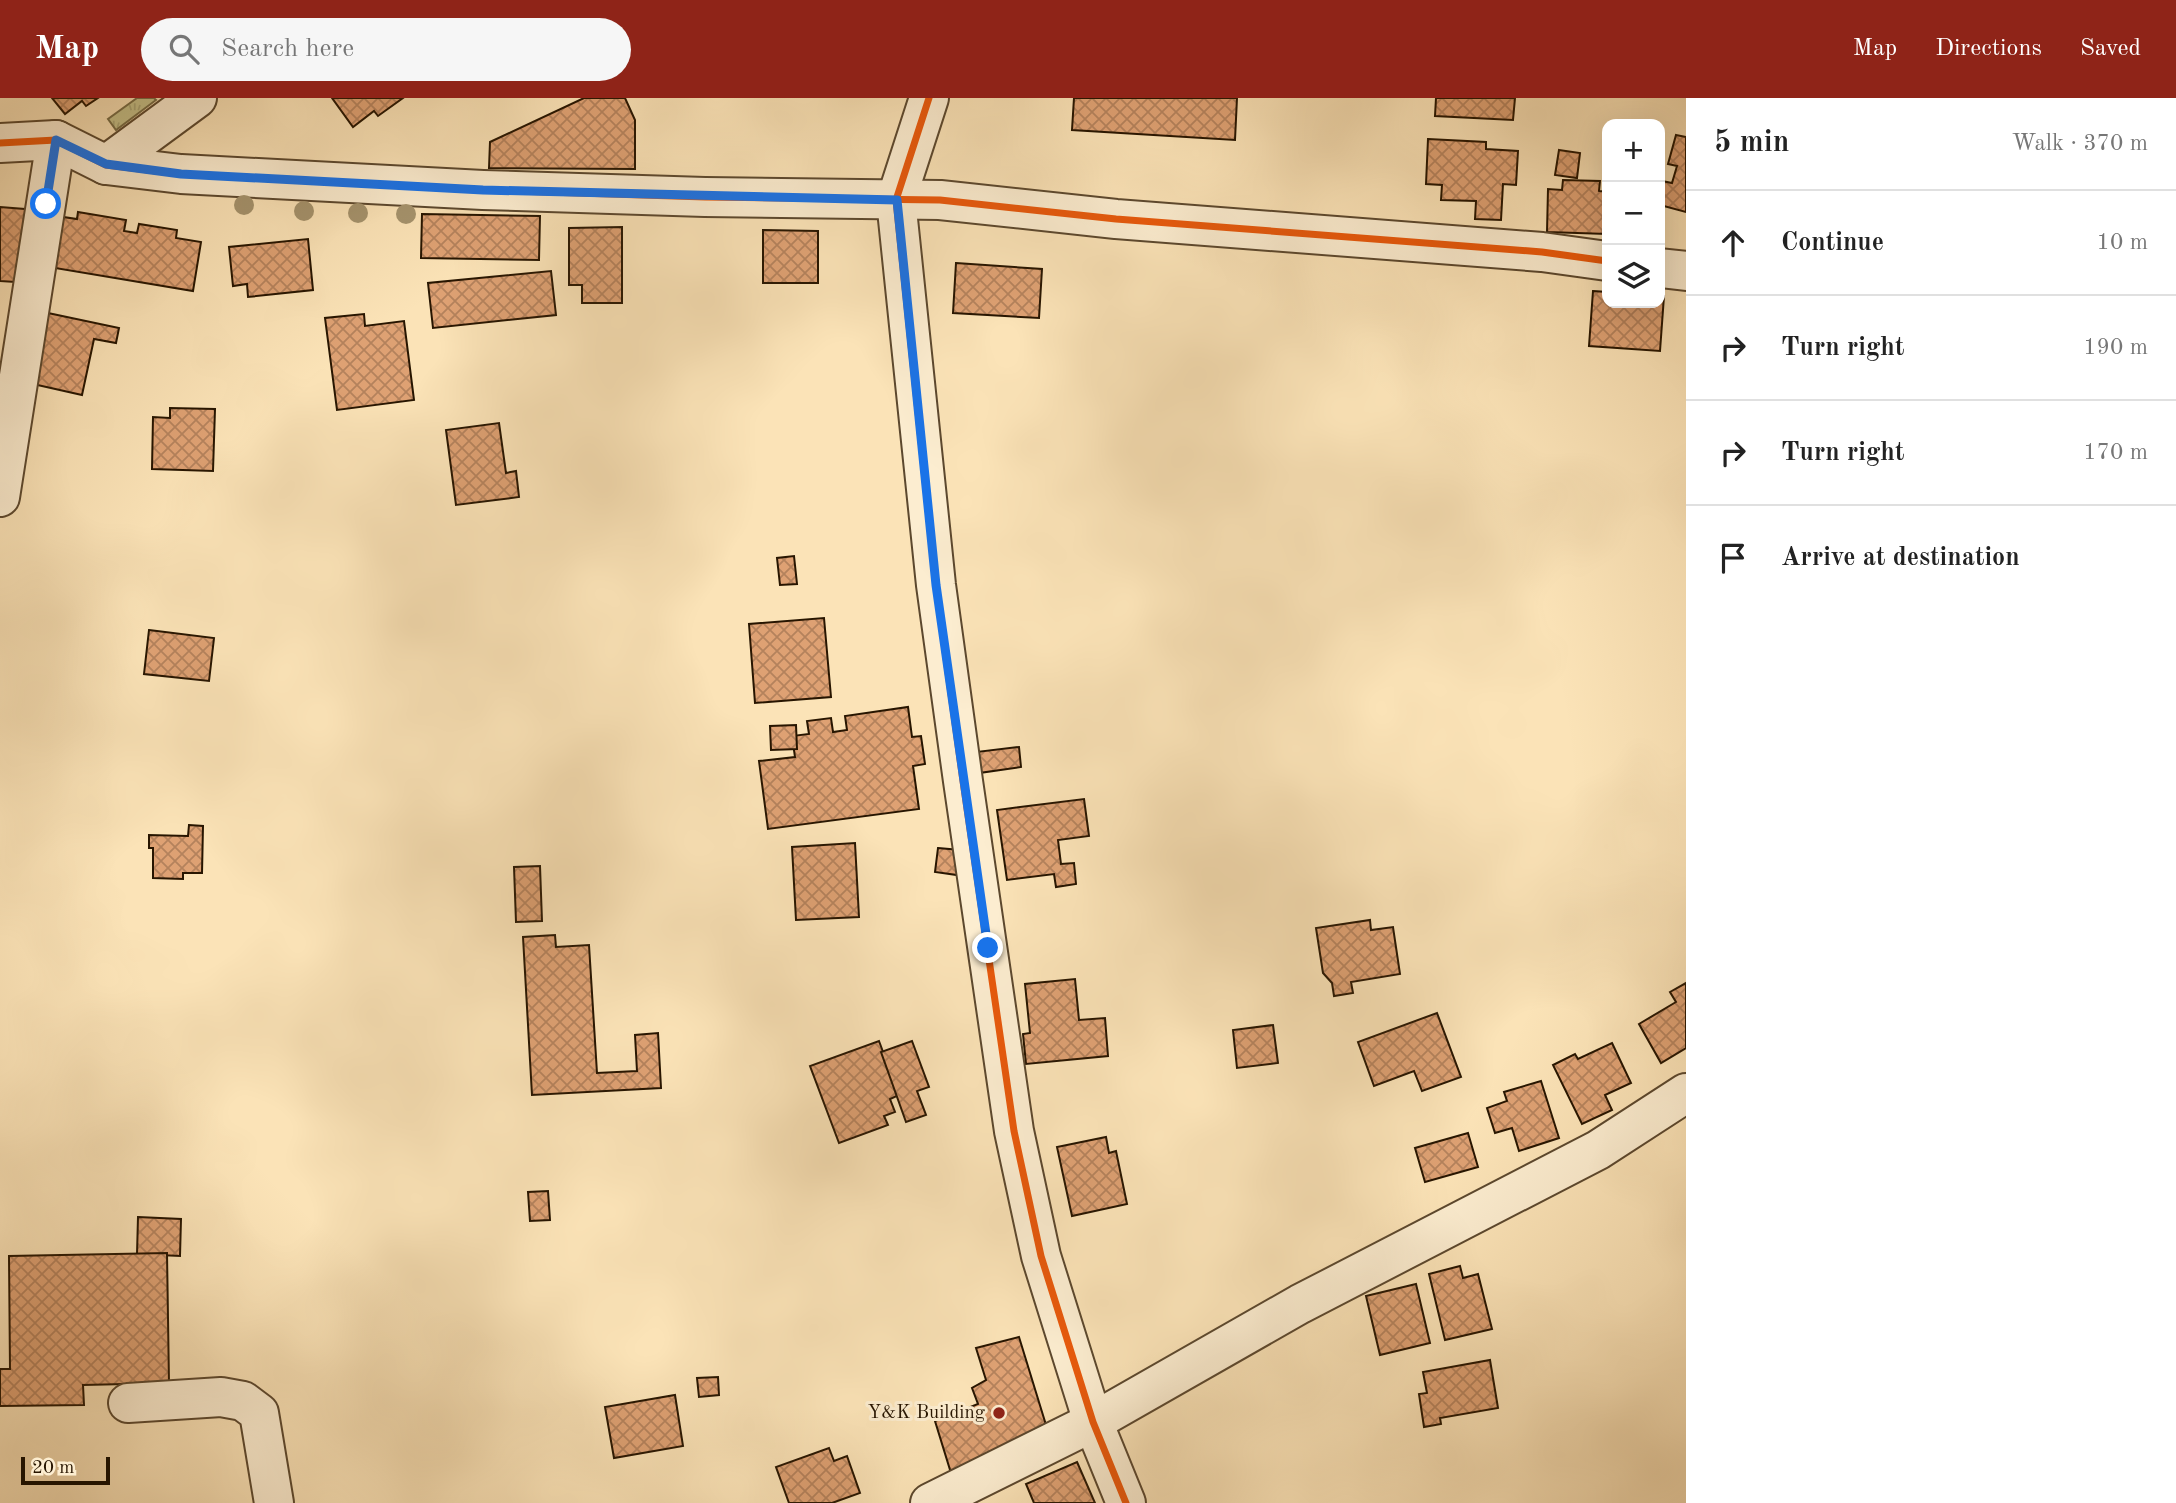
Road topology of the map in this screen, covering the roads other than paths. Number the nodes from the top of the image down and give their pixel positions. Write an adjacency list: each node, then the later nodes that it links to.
1 (197, 98): 5 (street)
2 (929, 98): 6 (street)
3 (56, 140): 4 (street); 5 (street); 10 (street)
4 (0, 143)
5 (106, 164): 6 (street)
6 (897, 200): 7 (street); 13 (street)
7 (1602, 260)
8 (1665, 269): 9 (street)
9 (1686, 271)
10 (0, 497)
11 (1686, 1093): 13 (street)
12 (128, 1403): 14 (street)
13 (1093, 1423): 15 (street); 16 (street)
14 (275, 1503)
15 (930, 1503)
16 (1126, 1503)

